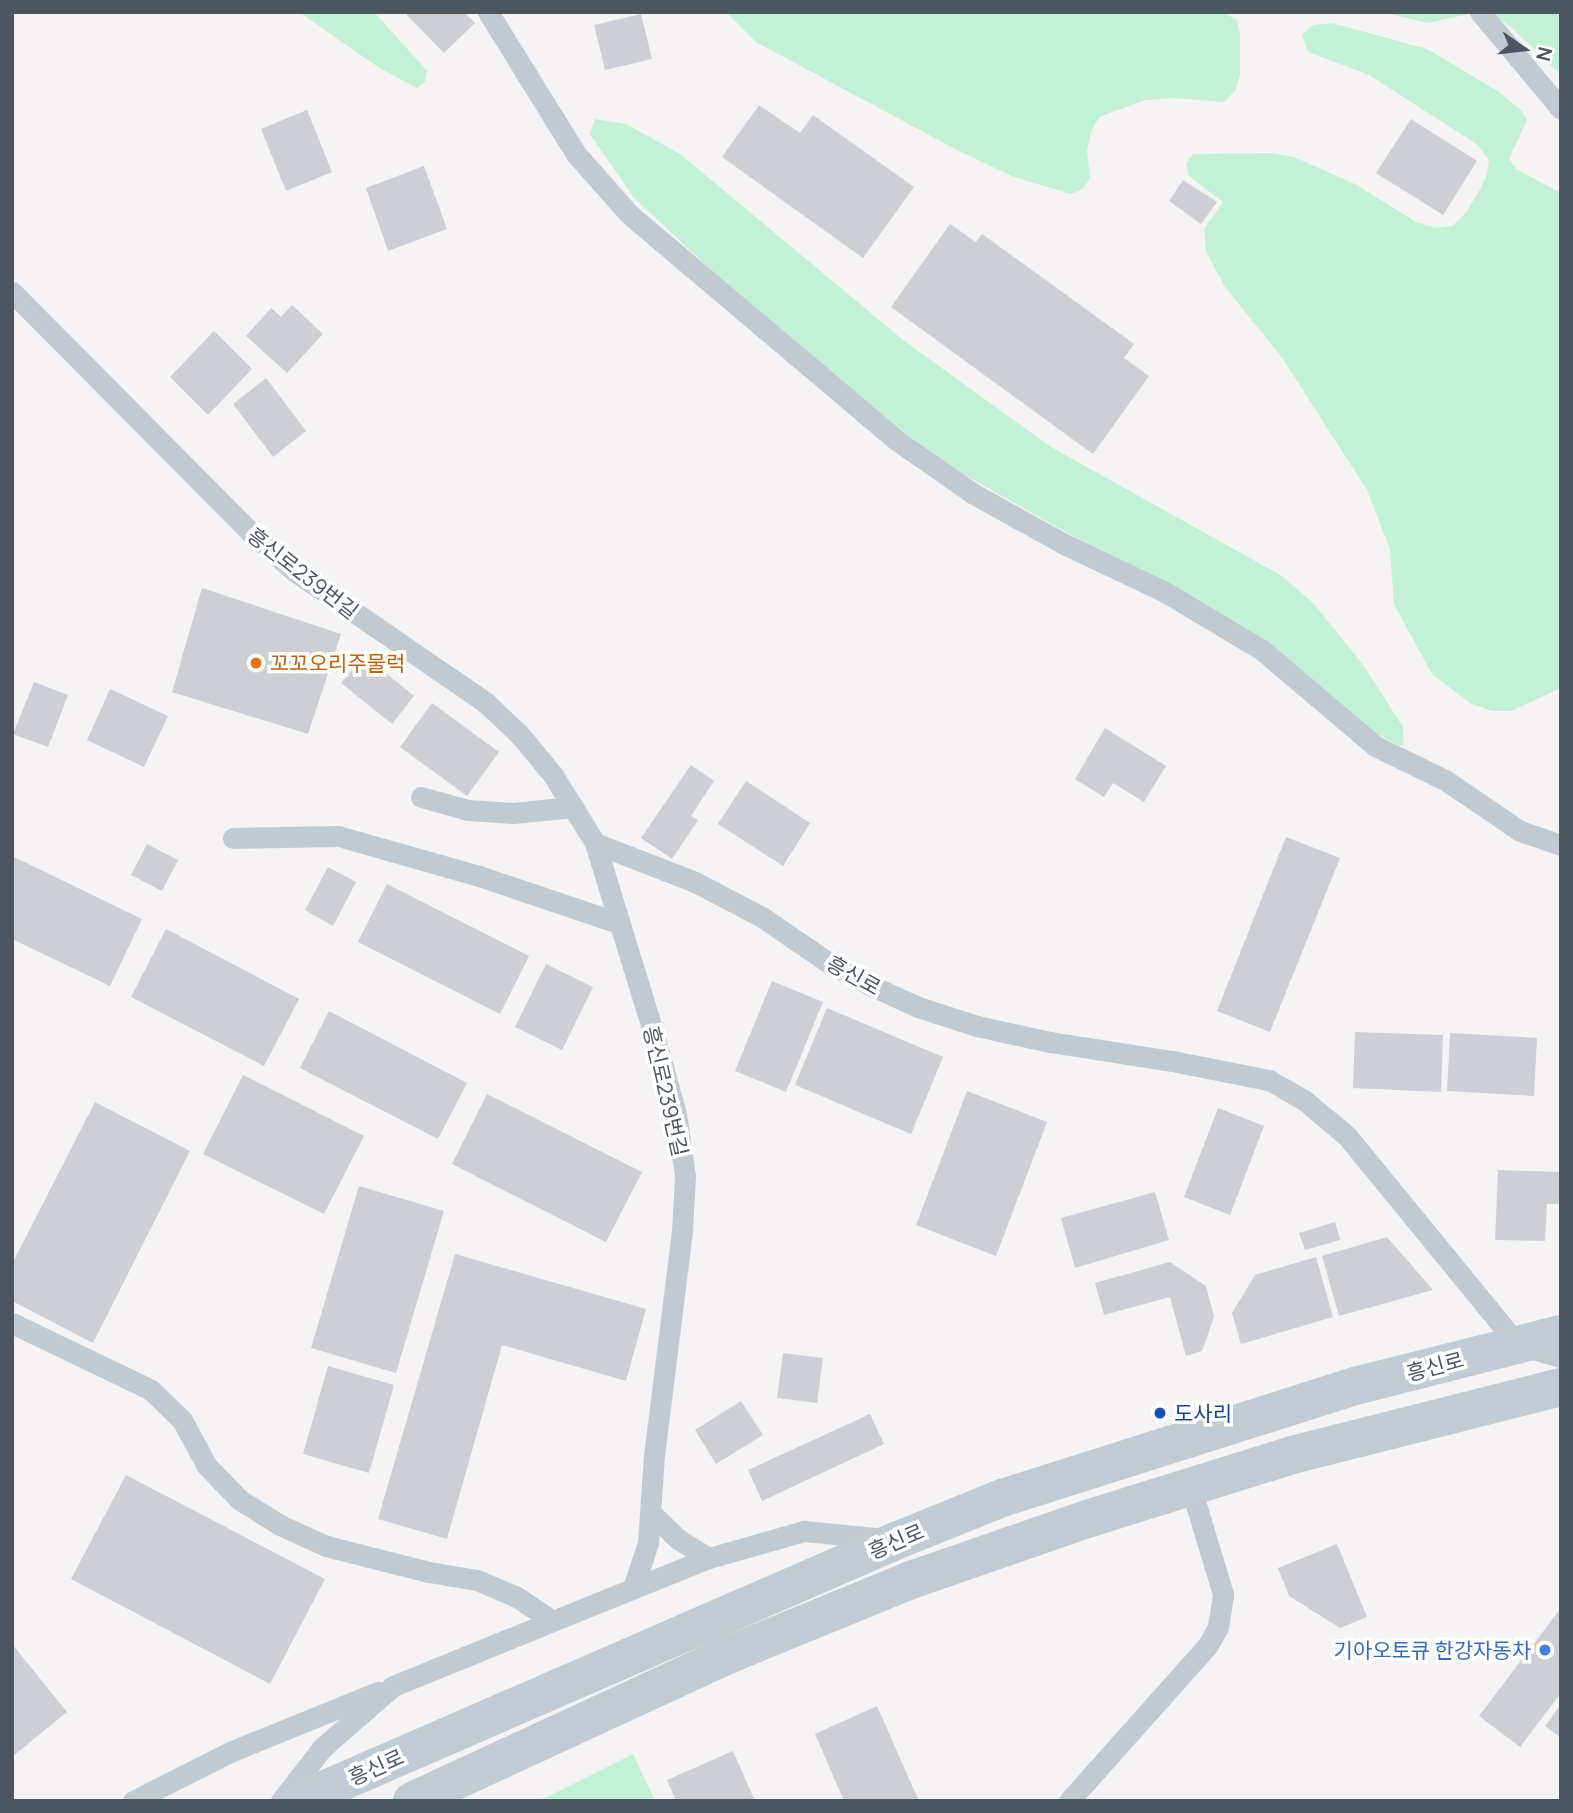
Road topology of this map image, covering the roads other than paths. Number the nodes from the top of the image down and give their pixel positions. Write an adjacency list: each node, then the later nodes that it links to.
1 (488, 12): 9 (lane)
2 (1480, 12): 3 (lane)
3 (1561, 110)
4 (12, 292): 6 (lane, 흥신로239번길)
5 (421, 797): 6 (lane)
6 (573, 807): 8 (lane, 흥신로239번길)
7 (233, 838): 10 (lane)
8 (595, 843): 10 (lane, 흥신로239번길); 13 (lane, 흥신로)
9 (1561, 845)
10 (619, 923): 17 (lane, 흥신로239번길)
11 (12, 1323): 21 (lane)
12 (1561, 1334): 13 (main road, 흥신로)
13 (1517, 1344): 14 (lane); 18 (main road, 흥신로)
14 (1561, 1357)
15 (1561, 1387): 16 (main road, 흥신로)
16 (1191, 1488): 26 (main road, 흥신로); 27 (lane)
17 (651, 1513): 19 (lane); 20 (lane, 흥신로239번길)
18 (898, 1540): 19 (lane); 25 (main road, 흥신로)
19 (709, 1558): 20 (lane)
20 (633, 1588): 21 (lane)
21 (552, 1621): 22 (lane)
22 (393, 1686): 23 (lane); 24 (lane)
23 (133, 1801)
24 (281, 1801)
25 (298, 1801)
26 (412, 1801)
27 (1069, 1801)

